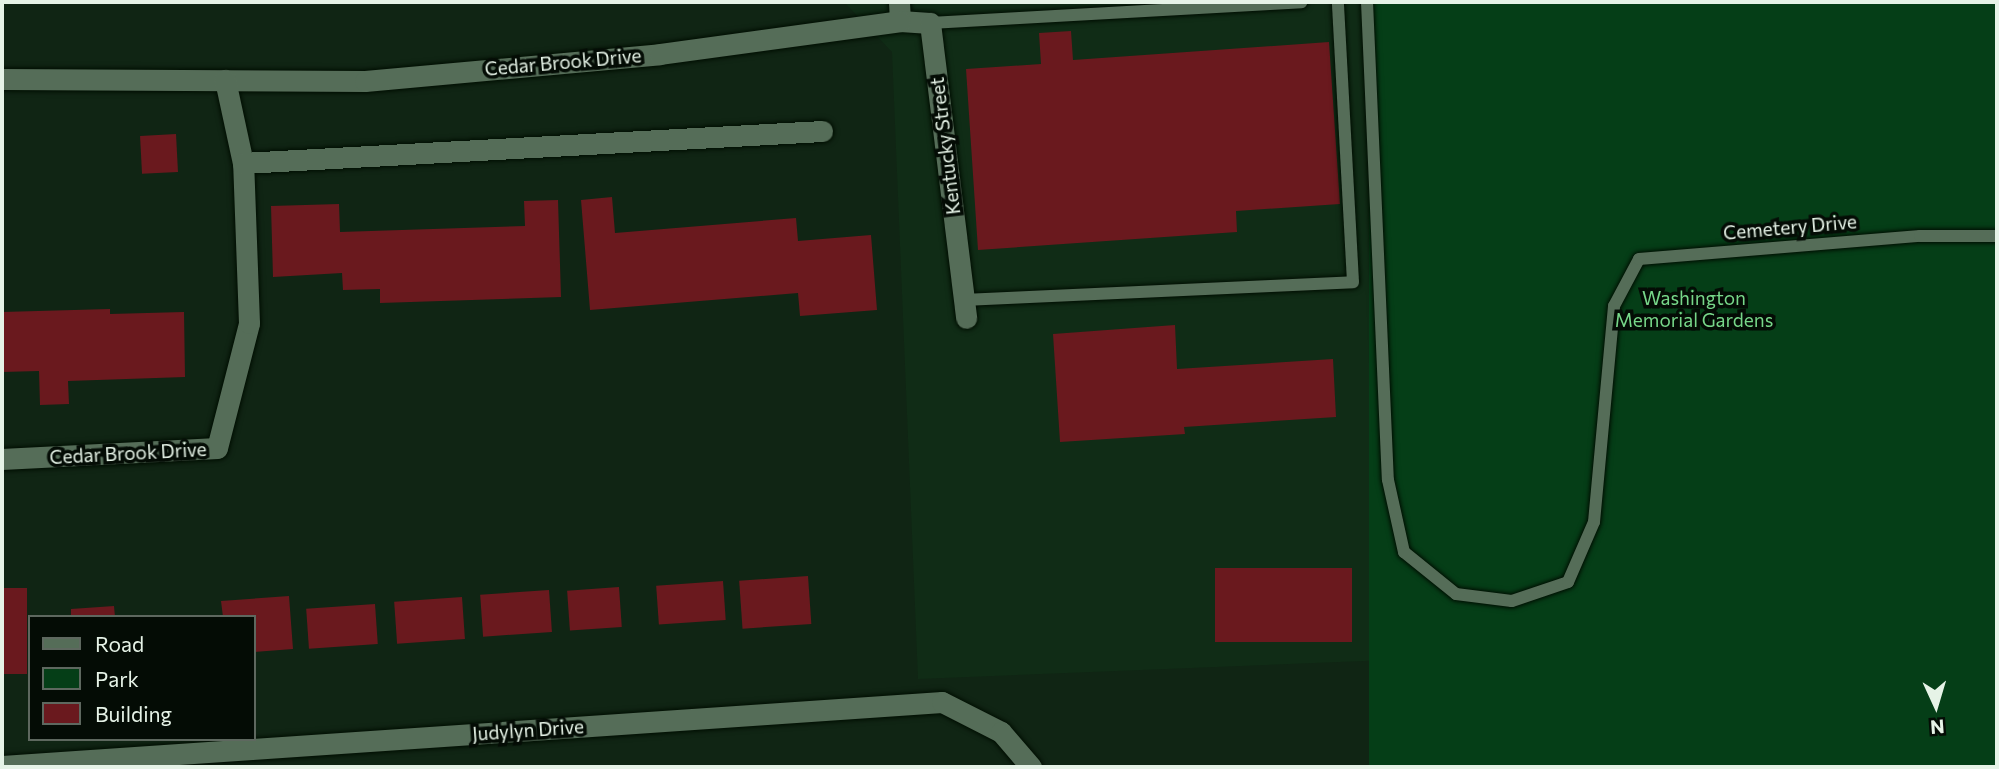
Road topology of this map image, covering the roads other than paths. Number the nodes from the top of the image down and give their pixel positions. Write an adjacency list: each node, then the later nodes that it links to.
1 (1301, 2): 5 (lane)
2 (1338, 2): 11 (lane)
3 (1367, 2): 10 (lane, Cemetery Drive)
4 (899, 11): 5 (street); 7 (street, Cedar Brook Drive)
5 (930, 23): 11 (street, Kentucky Street)
6 (2, 79): 7 (street, Cedar Brook Drive)
7 (225, 80): 9 (street, Cedar Brook Drive)
8 (822, 131): 9 (street)
9 (243, 163): 12 (street, Cedar Brook Drive)
10 (1997, 236)
11 (965, 309)
12 (2, 458)
13 (2, 766): 14 (street, Judylyn Drive)
14 (1031, 767)

